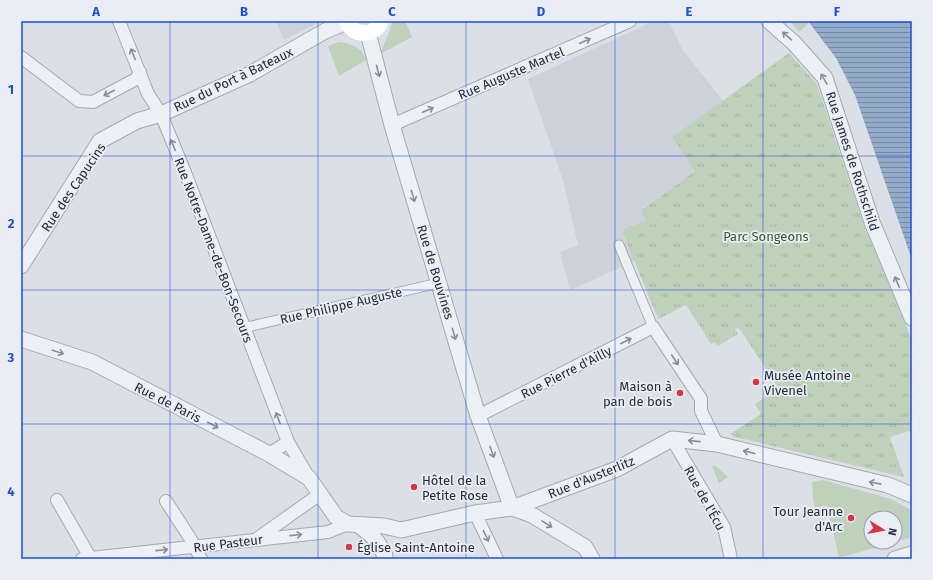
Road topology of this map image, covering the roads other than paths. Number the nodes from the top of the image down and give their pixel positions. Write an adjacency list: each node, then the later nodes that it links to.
1 (120, 21): 8 (street, Rue Notre-Dame-de-Bon-Secours, one-way to 1)
2 (381, 21): 6 (main road)
3 (630, 21): 10 (street, Rue Auguste Martel, one-way to 3)
4 (769, 21): 14 (street, Rue James de Rothschild, one-way to 4)
5 (347, 22): 6 (main road); 9 (street, Rue du Port à Bateaux)
6 (368, 33): 10 (street, Rue de Bouvines, one-way to 10)
7 (21, 57): 8 (street, one-way to 7)
8 (140, 72): 9 (street, Rue Notre-Dame-de-Bon-Secours)
9 (161, 114): 12 (street, Rue des Capucins); 16 (street, Rue Notre-Dame-de-Bon-Secours, one-way to 9)
10 (392, 125): 13 (street, Rue de Bouvines, one-way to 13)
11 (619, 244): 15 (street)
12 (21, 266)
13 (439, 283): 16 (street, Rue Philippe Auguste); 18 (street, Rue de Bouvines, one-way to 18)
14 (912, 318)
15 (654, 327): 18 (street, Rue Pierre d'Ailly, one-way to 15); 21 (street, one-way to 21)
16 (243, 328): 20 (street, Rue Notre-Dame-de-Bon-Secours, one-way to 16)
17 (21, 340): 22 (street, Rue de Paris, one-way to 22)
18 (478, 416): 28 (street, Rue de Bouvines, one-way to 28)
19 (672, 439): 21 (street, one-way to 19); 28 (street, Rue d'Austerlitz); 40 (street, Rue de l'Écu)
20 (288, 442): 22 (street); 23 (street, Rue Notre-Dame-de-Bon-Secours)
21 (717, 444): 25 (street, one-way to 21)
22 (270, 454): 23 (street, Rue de Paris)
23 (309, 478): 24 (street)
24 (320, 494): 30 (street); 32 (street)
25 (912, 495)
26 (57, 500): 36 (street)
27 (166, 501): 33 (street)
28 (512, 508): 29 (street, Rue d'Austerlitz); 39 (street, one-way to 39)
29 (475, 513): 31 (street, Rue d'Austerlitz); 38 (street, one-way to 38)
30 (353, 524): 31 (street, Rue d'Austerlitz); 32 (street, Rue Pasteur, one-way to 30); 35 (street)
31 (401, 530): 35 (street)
32 (257, 539): 33 (street, Rue Pasteur)
33 (195, 547): 36 (street, Rue Pasteur, one-way to 33); 37 (street)
34 (912, 554): 41 (street)
35 (385, 558)
36 (88, 559)
37 (202, 559)
38 (497, 559)
39 (592, 559)
40 (731, 559)
41 (895, 559)

